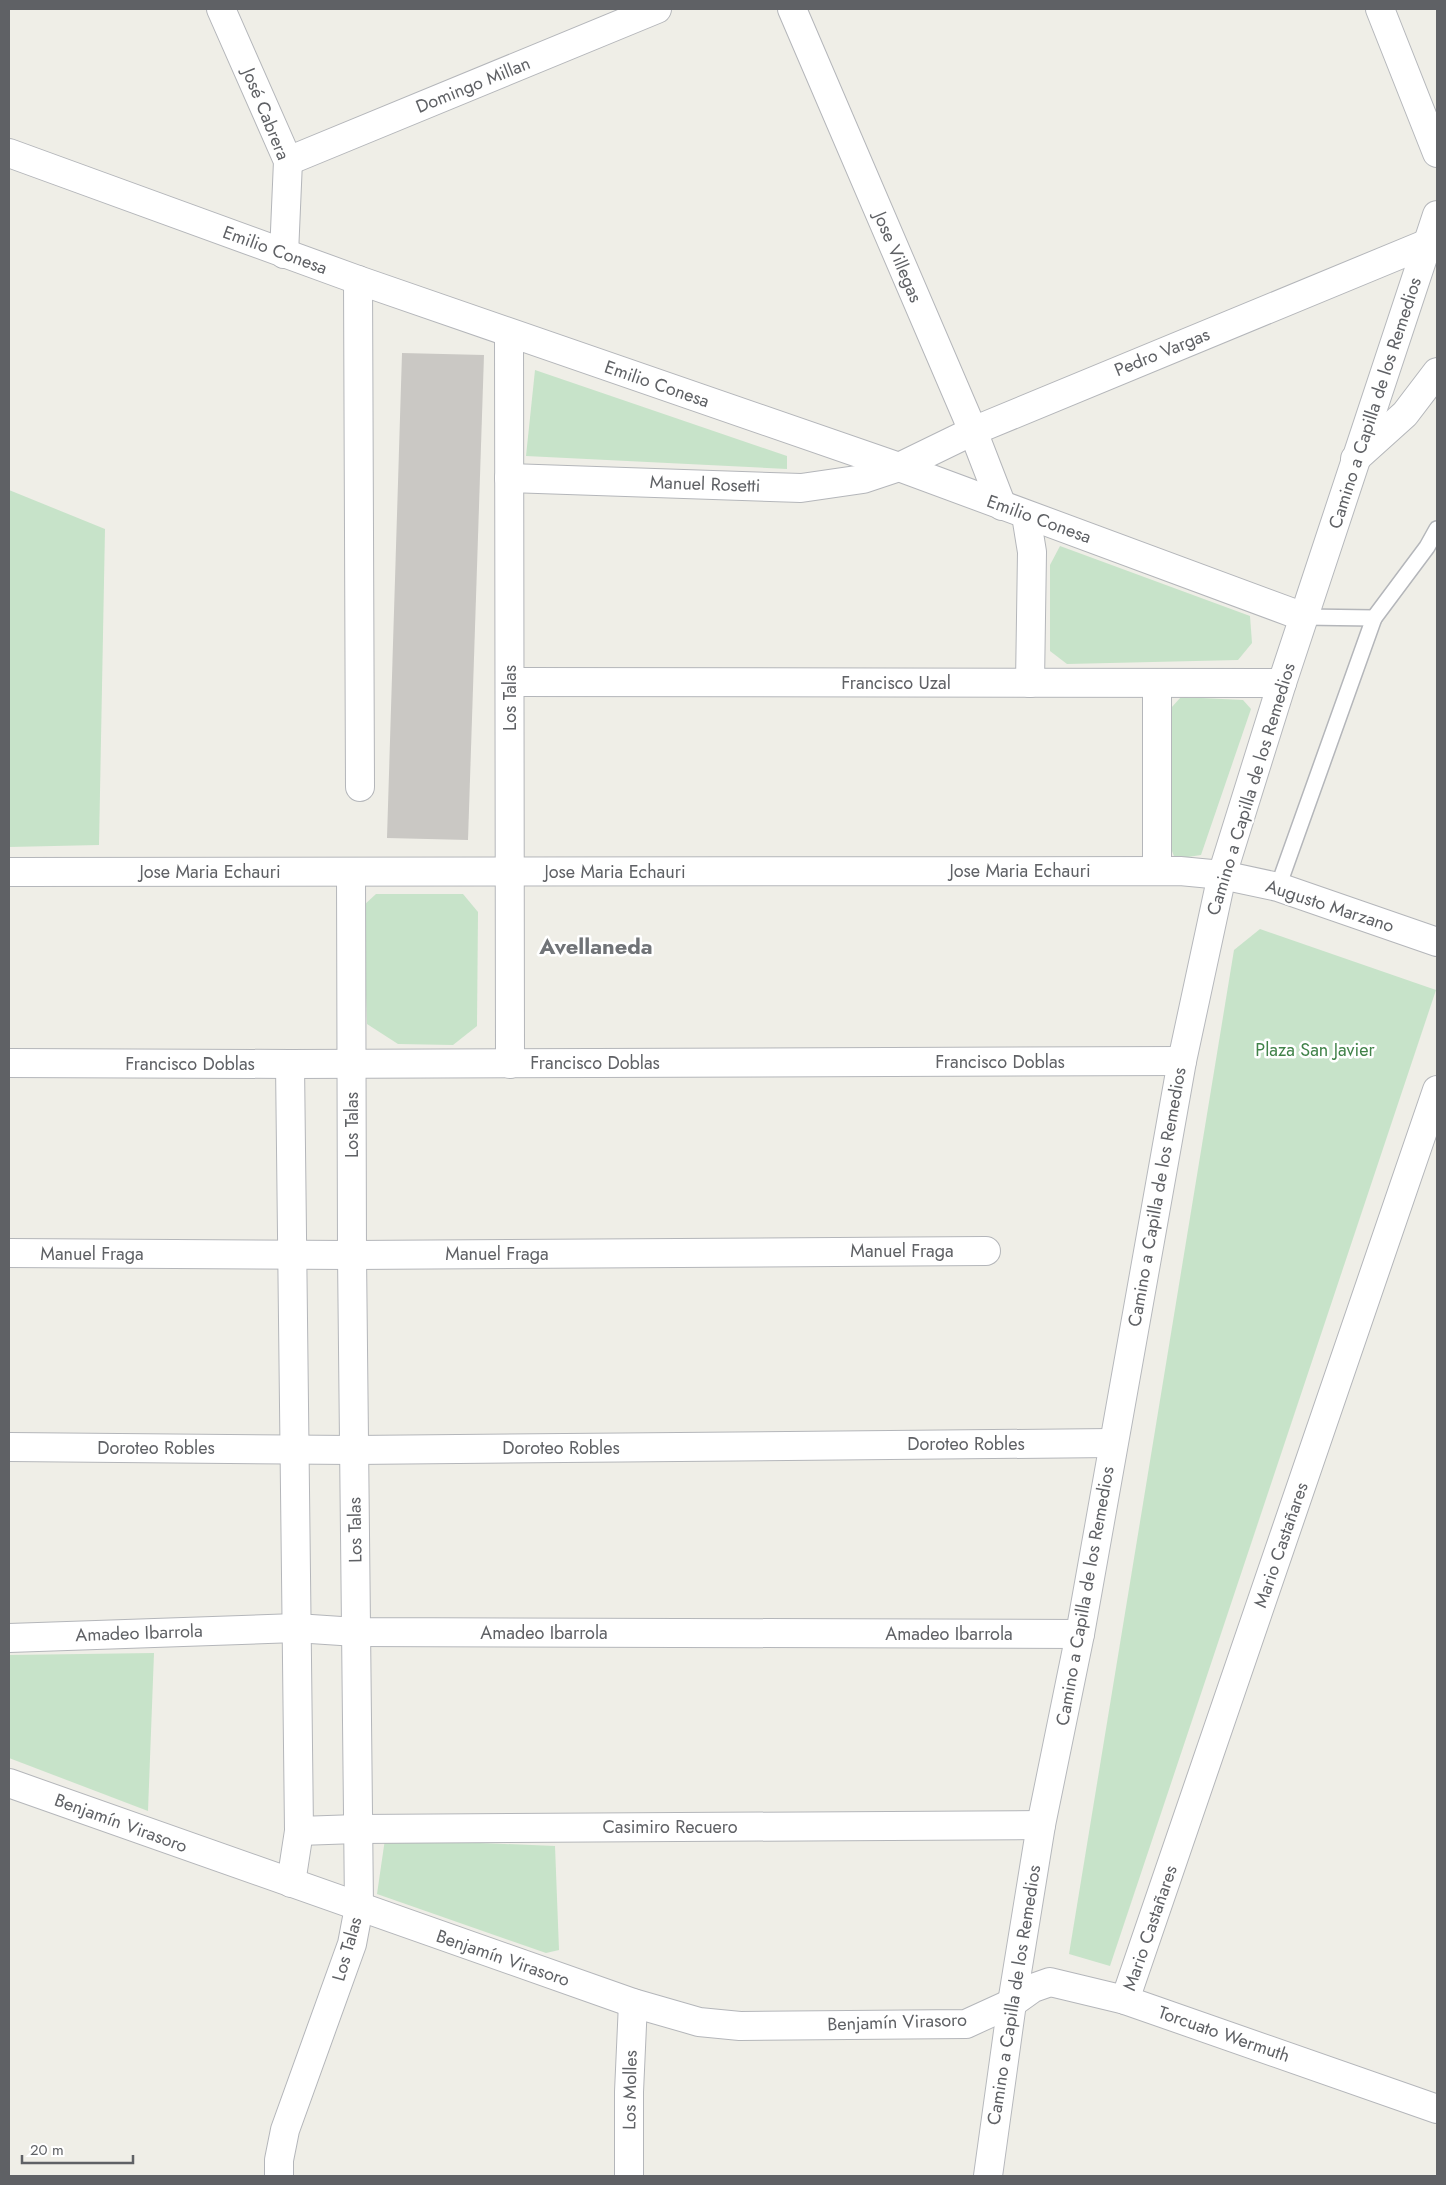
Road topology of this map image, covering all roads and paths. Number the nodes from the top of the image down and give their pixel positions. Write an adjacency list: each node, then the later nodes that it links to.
1 (222, 9): 7 (street, José Cabrera)
2 (657, 9): 7 (street, Domingo Millan)
3 (792, 9): 14 (street, Jose Villegas)
4 (1380, 9): 6 (street)
5 (9, 153): 10 (street, Emilio Conesa)
6 (1437, 153)
7 (288, 161): 10 (street, José Cabrera)
8 (1437, 215): 9 (street, Camino a Capilla de los Remedios)
9 (1428, 243): 14 (street, Pedro Vargas); 15 (street, Camino a Capilla de los Remedios)
10 (284, 254): 11 (street, Emilio Conesa)
11 (358, 280): 12 (street, Emilio Conesa); 26 (street)
12 (510, 333): 16 (street, Emilio Conesa); 17 (street, Los Talas)
13 (1437, 372): 15 (street)
14 (973, 430): 16 (street, Pedro Vargas); 18 (street, Jose Villegas)
15 (1355, 459): 20 (street, Camino a Capilla de los Remedios)
16 (899, 467): 17 (street, Manuel Rosetti); 18 (street, Emilio Conesa)
17 (509, 478): 22 (street, Los Talas)
18 (1014, 510): 20 (street, Emilio Conesa); 23 (street, Jose Villegas)
19 (1437, 529): 21 (lane)
20 (1304, 617): 21 (lane); 25 (street, Camino a Capilla de los Remedios)
21 (1374, 618): 32 (lane)
22 (510, 682): 23 (street, Francisco Uzal); 30 (street, Los Talas)
23 (1030, 683): 24 (street, Francisco Uzal)
24 (1157, 683): 25 (street, Francisco Uzal); 27 (street)
25 (1282, 683): 31 (street, Camino a Capilla de los Remedios)
26 (360, 787)
27 (1157, 871): 30 (street, Jose Maria Echauri); 31 (street, Jose Maria Echauri)
28 (9, 872): 29 (street, Jose Maria Echauri)
29 (352, 872): 30 (street, Jose Maria Echauri); 36 (street, Los Talas)
30 (510, 872): 38 (street, Los Talas)
31 (1222, 874): 32 (street, Augusto Marzano); 34 (street, Camino a Capilla de los Remedios)
32 (1278, 887): 33 (street, Augusto Marzano)
33 (1437, 942)
34 (1182, 1061): 38 (street, Francisco Doblas); 44 (street, Camino a Capilla de los Remedios)
35 (9, 1063): 37 (street, Francisco Doblas)
36 (352, 1063): 37 (street, Francisco Doblas); 38 (street, Francisco Doblas); 43 (street, Los Talas)
37 (290, 1064): 42 (street)
38 (510, 1064)
39 (1437, 1090): 58 (street, Mario Castañares)
40 (986, 1251): 43 (street, Manuel Fraga)
41 (9, 1253): 42 (street, Manuel Fraga)
42 (292, 1255): 43 (street, Manuel Fraga); 46 (street)
43 (352, 1255): 47 (street, Los Talas)
44 (1112, 1443): 47 (street, Doroteo Robles); 50 (street, Camino a Capilla de los Remedios)
45 (9, 1447): 46 (street, Doroteo Robles)
46 (294, 1449): 47 (street, Doroteo Robles); 48 (street)
47 (354, 1450): 49 (street, Los Talas)
48 (296, 1628): 49 (street, Amadeo Ibarrola); 51 (street, Amadeo Ibarrola); 55 (street)
49 (356, 1632): 50 (street, Amadeo Ibarrola); 54 (street, Los Talas)
50 (1080, 1634): 53 (street, Camino a Capilla de los Remedios)
51 (9, 1638)
52 (9, 1783): 56 (street, Benjamín Virasoro)
53 (1041, 1825): 54 (street, Casimiro Recuero); 60 (street, Camino a Capilla de los Remedios)
54 (357, 1829): 55 (street, Casimiro Recuero); 57 (street, Los Talas)
55 (299, 1831): 56 (street)
56 (291, 1883): 57 (street, Benjamín Virasoro)
57 (359, 1907): 59 (street, Benjamín Virasoro); 62 (street, Los Talas)
58 (1125, 2000): 60 (street, Torcuato Wermuth); 61 (street, Torcuato Wermuth)
59 (633, 2003): 60 (street, Benjamín Virasoro); 63 (street, Los Molles)
60 (1012, 2003): 64 (street, Camino a Capilla de los Remedios)
61 (1437, 2109)
62 (279, 2176)
63 (629, 2176)
64 (988, 2176)

